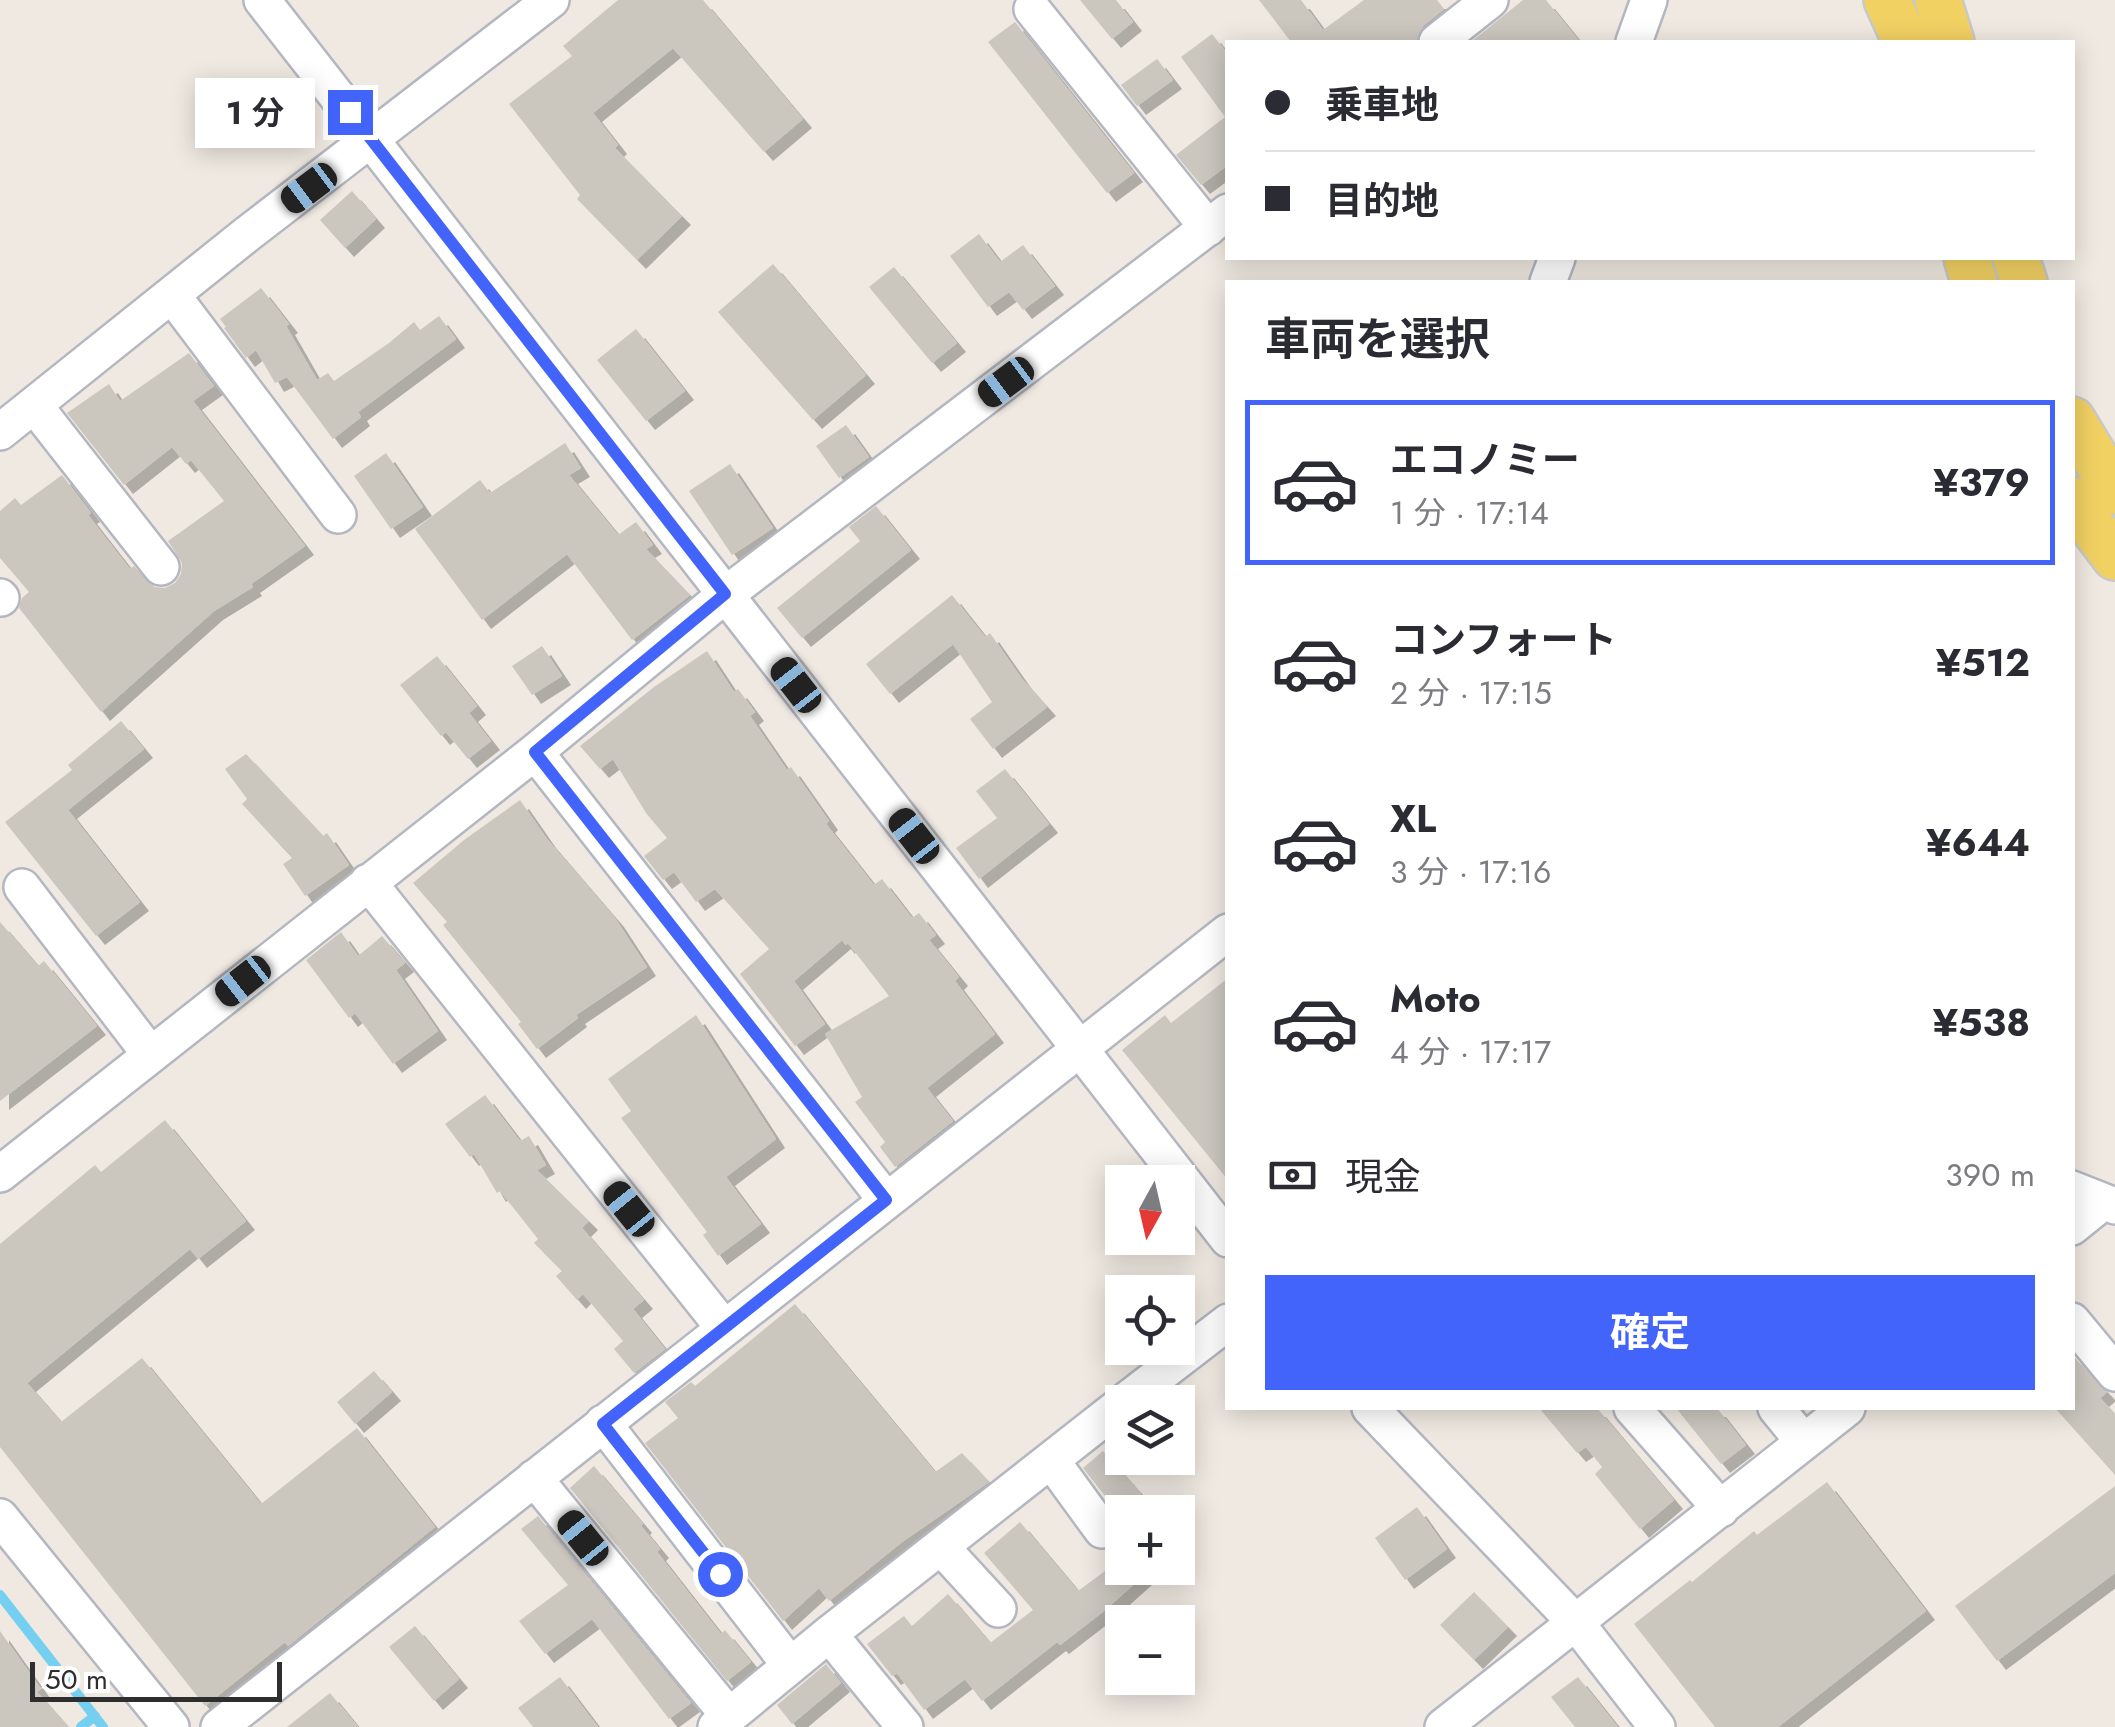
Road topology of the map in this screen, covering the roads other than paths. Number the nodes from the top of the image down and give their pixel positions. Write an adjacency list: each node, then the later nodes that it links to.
1 (262, 0): 12 (street)
2 (551, 0): 12 (street)
3 (1650, 0): 9 (street)
4 (1886, 0): 10 (main road)
5 (1938, 0): 11 (main road)
6 (1484, 2): 8 (street)
7 (1032, 9): 13 (street)
8 (1440, 40)
9 (1635, 40)
10 (1905, 40)
11 (1950, 40)
12 (372, 141): 14 (street); 23 (street)
13 (1218, 220): 23 (street)
14 (172, 295): 15 (street); 20 (street)
15 (34, 406): 17 (street); 22 (street)
16 (2075, 425): 18 (main road)
17 (0, 432)
18 (2115, 491)
19 (2075, 504): 21 (main road)
20 (338, 515)
21 (2115, 558)
22 (161, 567)
23 (725, 594): 24 (street); 28 (street)
24 (535, 752): 25 (street); 32 (street)
25 (368, 882): 29 (street); 37 (street)
26 (22, 887): 29 (street)
27 (1225, 934): 28 (street)
28 (1078, 1048): 32 (street); 34 (street)
29 (150, 1054): 30 (street)
30 (0, 1174)
31 (2097, 1199): 33 (street)
32 (886, 1200): 37 (street)
33 (2075, 1224)
34 (1225, 1236)
35 (1225, 1324): 39 (street)
36 (2075, 1325): 38 (street)
37 (724, 1328): 45 (street)
38 (2115, 1372)
39 (1146, 1385)
40 (1372, 1410): 54 (street)
41 (1634, 1410): 49 (street)
42 (1778, 1410): 46 (street)
43 (1844, 1410): 46 (street)
44 (1105, 1417): 47 (street)
45 (603, 1424): 48 (street); 56 (street)
46 (1804, 1442): 49 (street)
47 (1051, 1460): 51 (street); 52 (street)
48 (534, 1478): 57 (street); 59 (street)
49 (1721, 1509): 54 (street)
50 (2, 1525): 58 (street)
51 (1102, 1530)
52 (941, 1546): 53 (street); 55 (street)
53 (998, 1610)
54 (1577, 1624): 61 (street); 62 (street)
55 (829, 1634): 56 (street); 60 (street)
56 (790, 1665): 57 (street)
57 (722, 1721)
58 (171, 1727)
59 (219, 1727)
60 (905, 1727)
61 (1443, 1727)
62 (1657, 1727)

